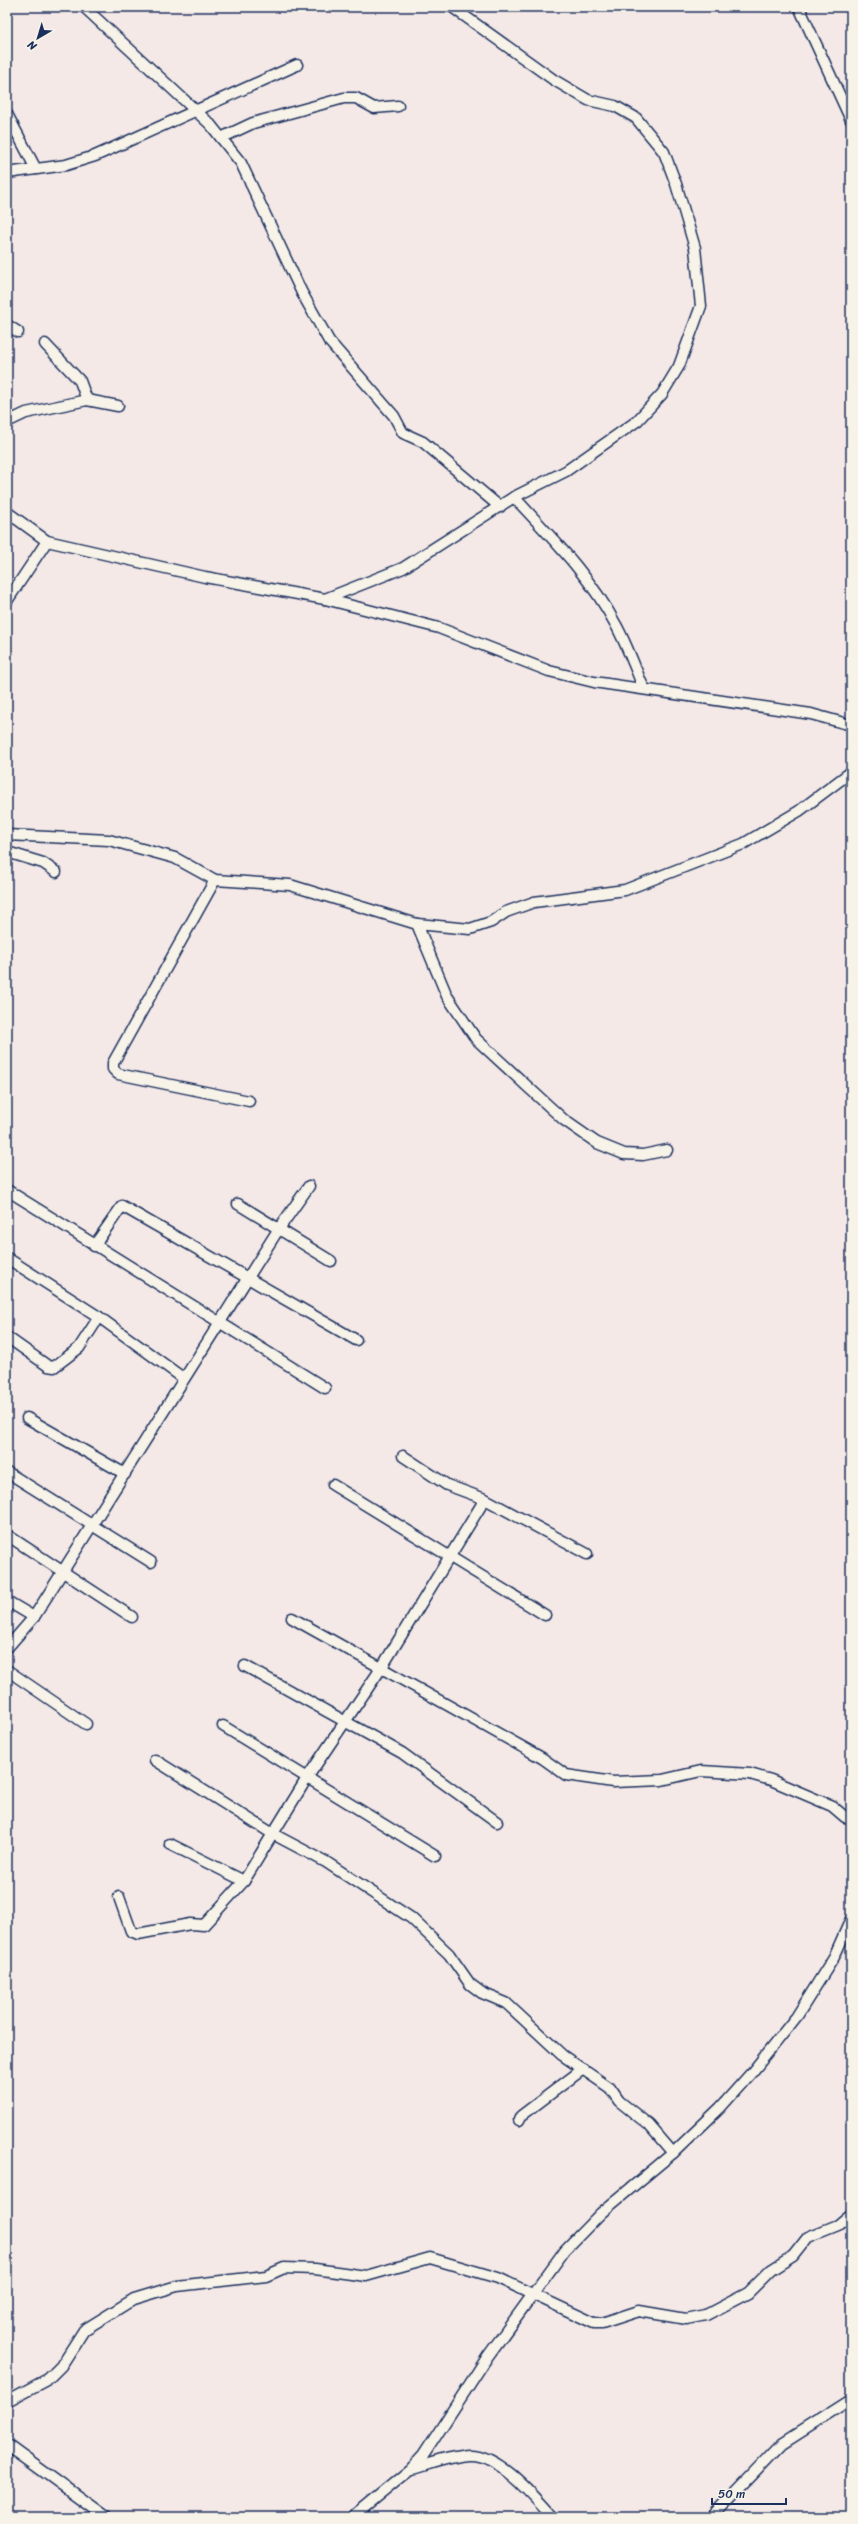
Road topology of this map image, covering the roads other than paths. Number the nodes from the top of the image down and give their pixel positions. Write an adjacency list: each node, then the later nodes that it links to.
1 (84, 7): 6 (street)
2 (452, 7): 18 (street)
3 (799, 7): 8 (street)
4 (297, 65): 6 (street)
5 (398, 106): 9 (street)
6 (193, 110): 9 (street); 10 (street)
7 (7, 114): 10 (street)
8 (851, 120)
9 (221, 138): 19 (street)
10 (36, 169): 11 (street)
11 (7, 173)
12 (7, 325): 13 (street)
13 (18, 332)
14 (45, 344): 15 (street)
15 (87, 400): 16 (street); 17 (street)
16 (118, 406)
17 (7, 422)
18 (514, 497): 19 (street); 24 (street)
19 (500, 507): 22 (street)
20 (7, 512): 21 (street)
21 (47, 541): 22 (street); 23 (street)
22 (325, 599): 24 (street)
23 (7, 601)
24 (644, 689): 25 (street)
25 (851, 725)
26 (851, 772): 31 (street)
27 (7, 835): 30 (street)
28 (7, 852): 29 (street)
29 (56, 872)
30 (215, 880): 31 (street); 32 (street)
31 (417, 924): 33 (street)
32 (249, 1101)
33 (667, 1150)
34 (309, 1186): 37 (street)
35 (7, 1190): 38 (street)
36 (238, 1204): 37 (street)
37 (278, 1230): 40 (street); 41 (street)
38 (94, 1246): 41 (street); 43 (street)
39 (7, 1258): 42 (street)
40 (331, 1261)
41 (248, 1278): 43 (street); 45 (street)
42 (99, 1317): 44 (street); 46 (street)
43 (220, 1323): 46 (street); 47 (street)
44 (7, 1337)
45 (356, 1340)
46 (183, 1378): 51 (street)
47 (325, 1388)
48 (26, 1418): 51 (street)
49 (403, 1456): 53 (street)
50 (7, 1472): 54 (street)
51 (125, 1474): 54 (street)
52 (333, 1485): 57 (street)
53 (484, 1499): 56 (street); 57 (street)
54 (92, 1526): 58 (street); 59 (street)
55 (7, 1535): 59 (street)
56 (587, 1554)
57 (449, 1557): 61 (street); 67 (street)
58 (151, 1562)
59 (63, 1570): 62 (street); 63 (street)
60 (7, 1601): 62 (street)
61 (545, 1615)
62 (34, 1617): 65 (street)
63 (132, 1617)
64 (292, 1618): 67 (street)
65 (7, 1648)
66 (245, 1666): 69 (street)
67 (382, 1667): 69 (street); 74 (street)
68 (7, 1670): 70 (street)
69 (346, 1720): 73 (street); 75 (street)
70 (86, 1724)
71 (223, 1726): 73 (street)
72 (155, 1760): 76 (street)
73 (307, 1778): 76 (street); 78 (street)
74 (851, 1818)
75 (497, 1822)
76 (273, 1834): 79 (street); 82 (street)
77 (170, 1844): 79 (street)
78 (435, 1856)
79 (244, 1881): 80 (street)
80 (119, 1896)
81 (851, 1919): 84 (street)
82 (583, 2069): 83 (street); 84 (street)
83 (519, 2120)
84 (673, 2153): 86 (street)
85 (851, 2214): 86 (street)
86 (533, 2294): 88 (street); 90 (street)
87 (851, 2400): 94 (street)
88 (7, 2401)
89 (7, 2445): 91 (street)
90 (411, 2469): 92 (street); 93 (street)
91 (106, 2517)
92 (353, 2517)
93 (553, 2517)
94 (712, 2517)

